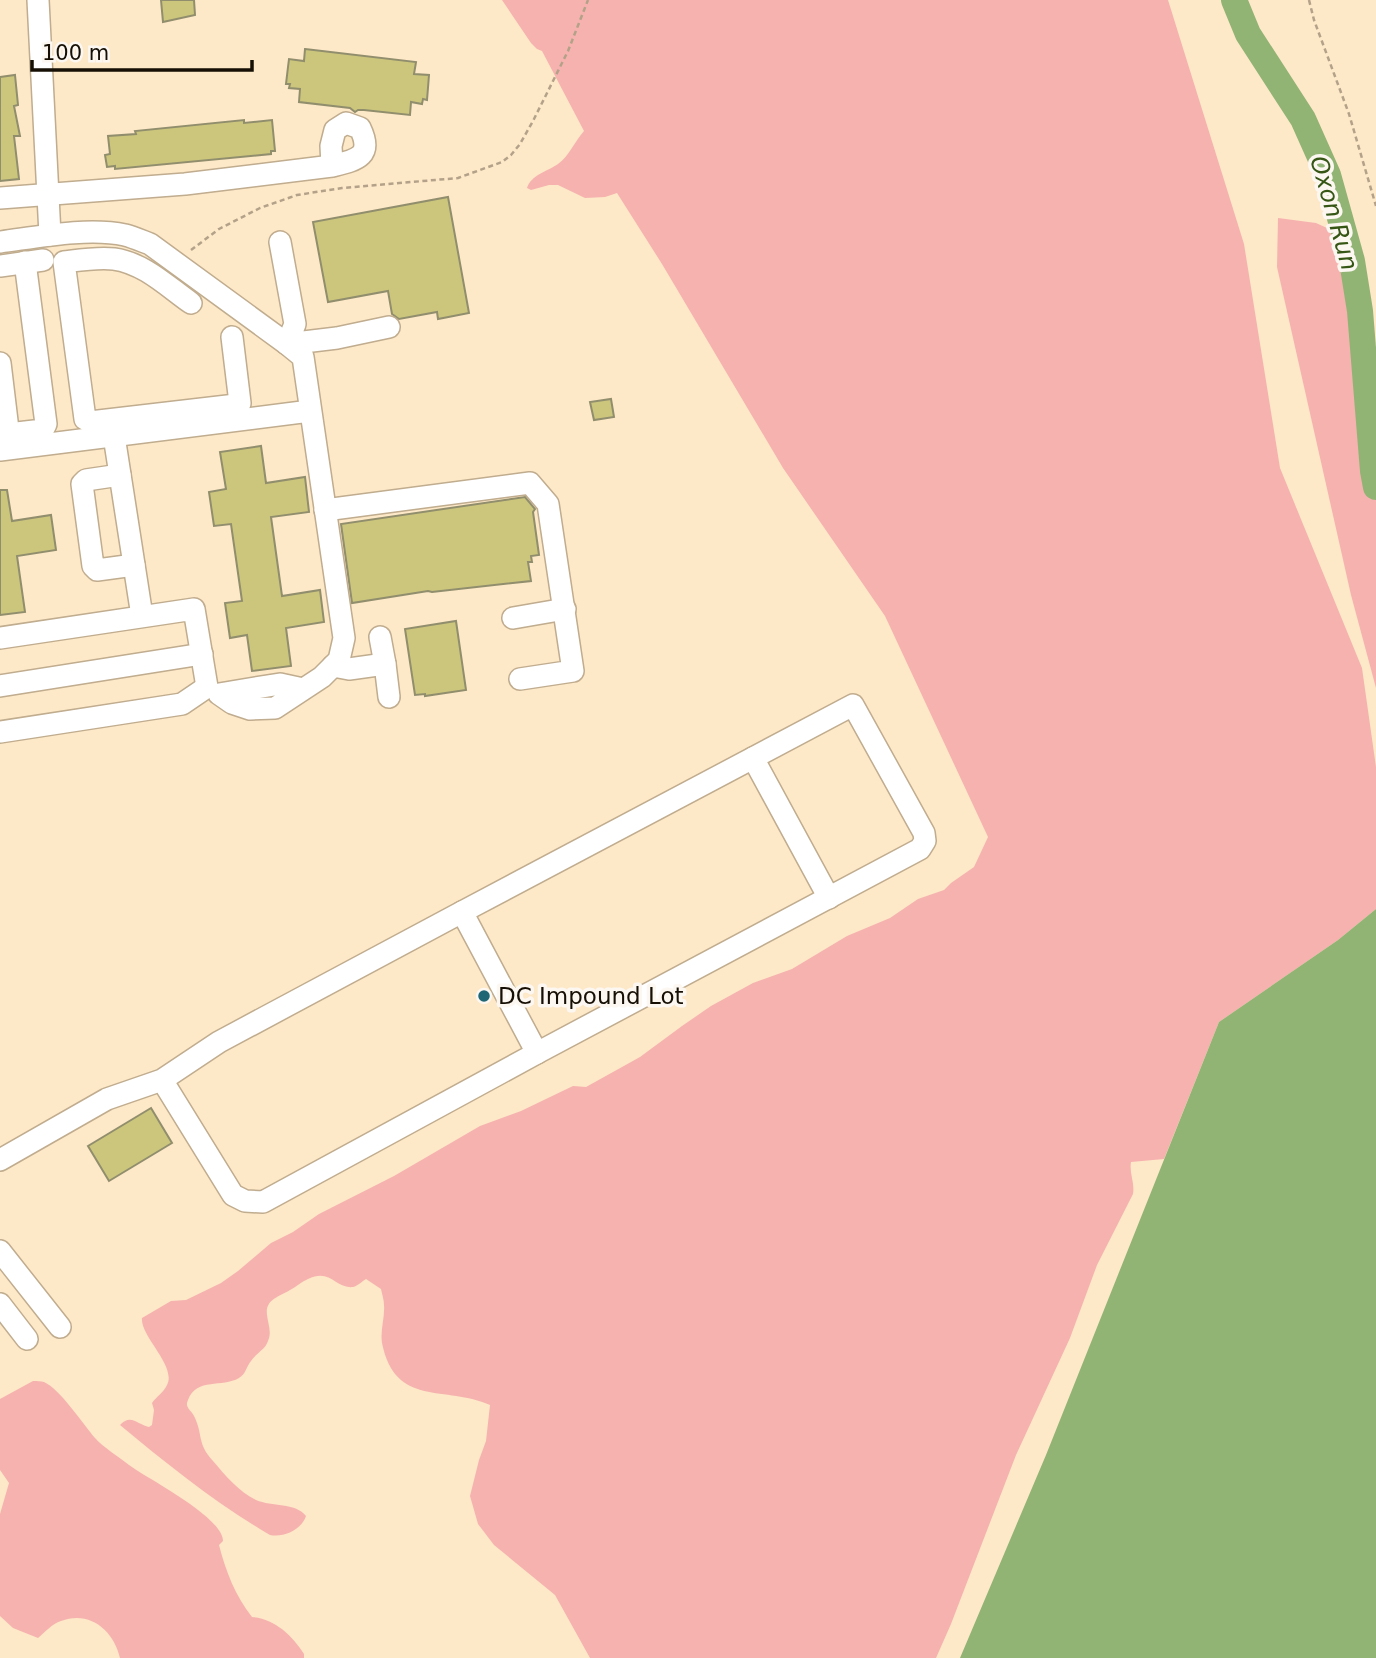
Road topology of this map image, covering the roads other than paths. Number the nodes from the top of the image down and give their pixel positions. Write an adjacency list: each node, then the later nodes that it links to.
1 (38, 0): 3 (street)
2 (332, 166): 3 (street)
3 (48, 194): 4 (street); 5 (street)
4 (0, 198)
5 (50, 235): 6 (street); 12 (street)
6 (0, 242)
7 (280, 242): 12 (street)
8 (0, 266): 16 (street)
9 (191, 303): 15 (street)
10 (389, 327): 12 (street)
11 (232, 337): 15 (street)
12 (288, 344): 14 (street)
13 (0, 363): 16 (street)
14 (310, 411): 15 (street); 18 (street)
15 (122, 429): 16 (street); 17 (street)
16 (6, 444)
17 (120, 475): 19 (street); 19 (street)
18 (325, 510): 20 (street); 27 (street)
19 (134, 565): 21 (street)
20 (565, 610): 22 (street); 28 (street)
21 (142, 616): 24 (street); 25 (street)
22 (513, 618)
23 (380, 637): 26 (street)
24 (0, 638)
25 (202, 654): 29 (street); 30 (street)
26 (385, 664): 27 (street); 31 (street)
27 (333, 666): 30 (street)
28 (520, 679)
29 (0, 687)
30 (213, 691): 32 (street)
31 (389, 697)
32 (0, 732)
33 (753, 758): 34 (street); 34 (street); 35 (street)
34 (829, 898): 36 (street)
35 (462, 912): 36 (street); 37 (street)
36 (537, 1053): 37 (street)
37 (162, 1080): 38 (street)
38 (0, 1160)
39 (0, 1251): 41 (street)
40 (0, 1304): 42 (street)
41 (60, 1327)
42 (27, 1339)

